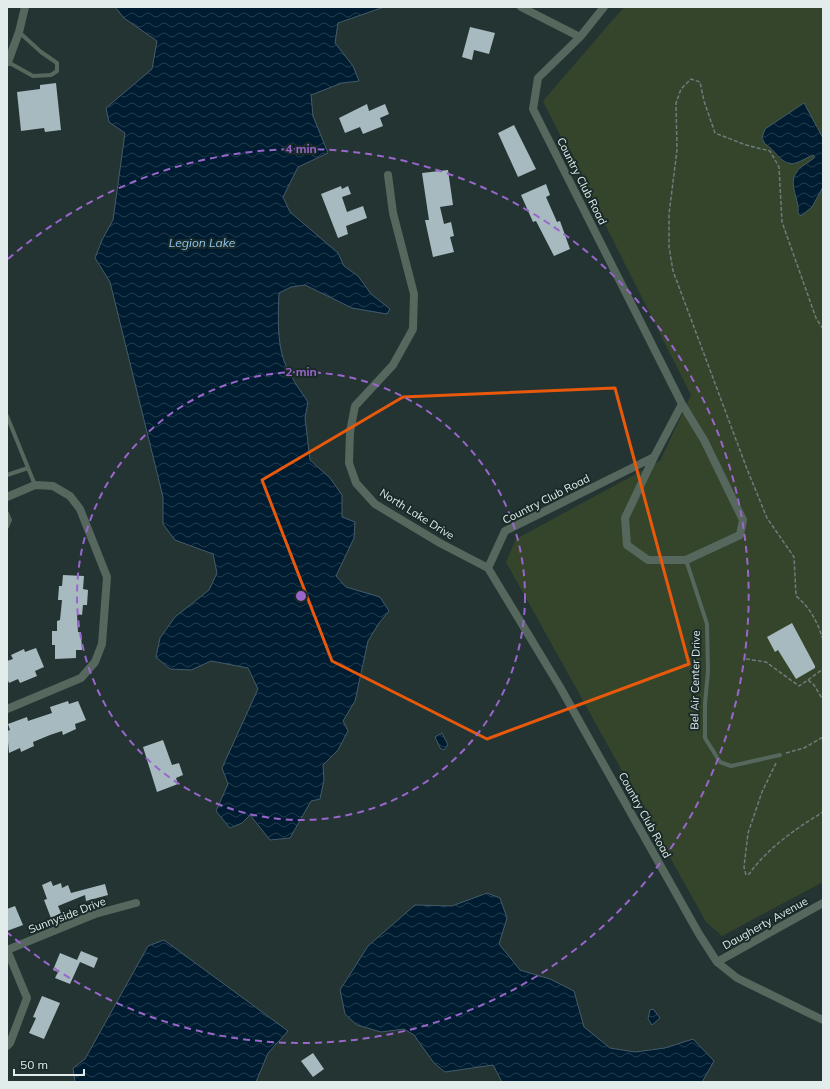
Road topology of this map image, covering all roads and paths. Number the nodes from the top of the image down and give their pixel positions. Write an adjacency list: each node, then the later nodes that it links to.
1 (25, 7): 4 (street)
2 (522, 7): 5 (street)
3 (604, 7): 5 (street, Country Club Road)
4 (19, 32): 6 (street); 6 (lane)
5 (580, 37): 9 (street, Country Club Road)
6 (8, 62)
7 (388, 175): 19 (street, North Lake Drive)
8 (823, 329): 20 (path)
9 (682, 404): 11 (street); 18 (street)
10 (7, 416): 12 (lane)
11 (654, 457): 18 (street); 19 (street, Country Club Road)
12 (28, 468): 13 (lane); 14 (lane)
13 (7, 475)
14 (35, 485): 15 (street); 25 (street)
15 (7, 496)
16 (7, 513): 17 (lane)
17 (7, 527)
18 (686, 560): 27 (lane, Bel Air Center Drive)
19 (488, 568): 32 (street, Country Club Road)
20 (823, 640)
21 (746, 660): 23 (path)
22 (823, 669): 23 (path)
23 (808, 680): 24 (path)
24 (823, 700)
25 (7, 709)
26 (823, 737): 27 (path)
27 (780, 755): 28 (path)
28 (823, 812)
29 (136, 902): 31 (street, Sunnyside Drive)
30 (823, 903): 32 (street, Daugherty Avenue)
31 (7, 950): 34 (street)
32 (717, 962): 33 (street, Country Club Road)
33 (823, 1020)
34 (7, 1046)

